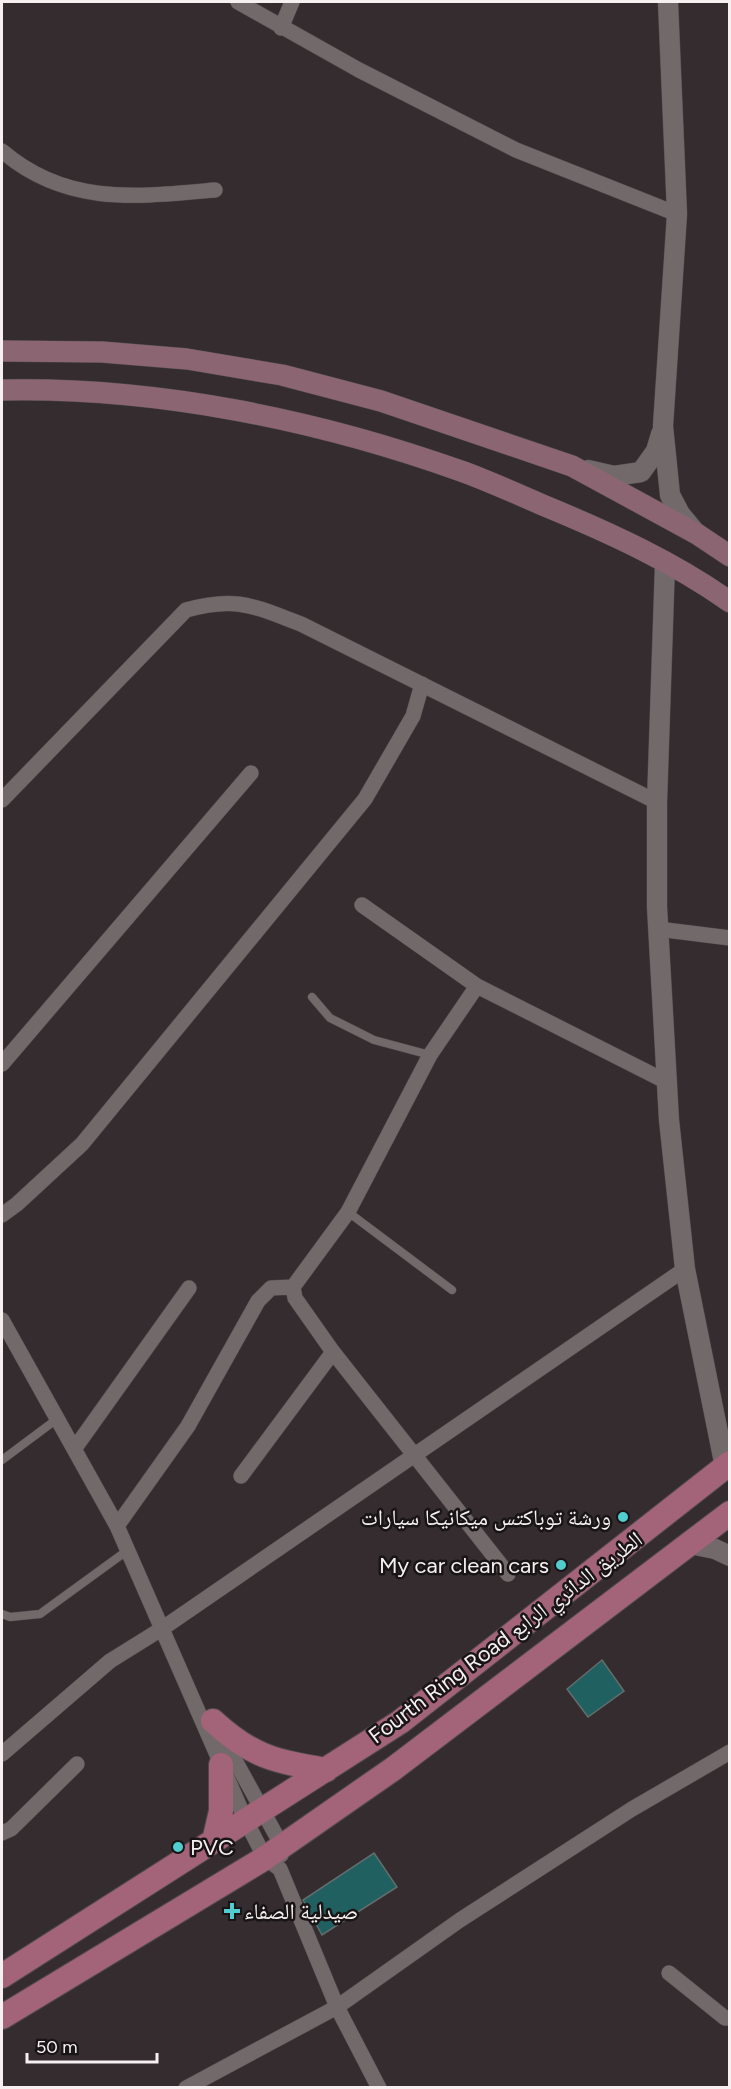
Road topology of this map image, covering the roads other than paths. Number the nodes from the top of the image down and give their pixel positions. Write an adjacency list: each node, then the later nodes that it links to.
1 (238, 2): 4 (street)
2 (292, 2): 4 (street)
3 (668, 2): 7 (street)
4 (281, 28): 7 (street)
5 (2, 151): 6 (street)
6 (215, 190)
7 (677, 214): 10 (street)
8 (2, 351): 11 (main road)
9 (2, 390): 14 (main road)
10 (663, 426): 11 (street); 12 (street)
11 (572, 466): 12 (main road)
12 (697, 534): 13 (main road)
13 (729, 556)
14 (665, 564): 15 (main road); 19 (street)
15 (729, 602)
16 (422, 684): 18 (street); 19 (street); 29 (street)
17 (251, 773): 26 (street)
18 (2, 801)
19 (657, 802): 21 (street)
20 (362, 905): 23 (street)
21 (658, 929): 22 (street); 27 (street)
22 (729, 938)
23 (477, 986): 25 (street); 27 (street)
24 (312, 997): 25 (lane)
25 (430, 1055): 28 (street)
26 (2, 1064)
27 (667, 1082): 30 (street)
28 (348, 1212): 31 (street); 33 (lane)
29 (2, 1215)
30 (685, 1269): 38 (street); 40 (street)
31 (293, 1287): 35 (street); 43 (street)
32 (189, 1288): 37 (street)
33 (452, 1290)
34 (2, 1320): 36 (street)
35 (333, 1352): 38 (street); 41 (street)
36 (57, 1419): 37 (street); 39 (lane)
37 (75, 1448): 43 (street)
38 (414, 1455): 47 (street); 49 (street)
39 (2, 1460)
40 (727, 1465): 56 (main road, Fourth Ring Road الطريق الدائري الرابع)
41 (241, 1476)
42 (729, 1514): 44 (main road, Fourth Ring Road الطريق الدائري الرابع)
43 (117, 1526): 45 (street)
44 (690, 1544): 46 (street); 60 (main road, Fourth Ring Road الطريق الدائري الرابع)
45 (128, 1550): 48 (lane); 49 (street)
46 (729, 1556)
47 (508, 1574)
48 (2, 1614)
49 (162, 1628): 50 (street); 53 (street)
50 (192, 1694): 51 (street); 55 (street)
51 (213, 1721): 56 (main road); 57 (street)
52 (729, 1752): 63 (street)
53 (2, 1754)
54 (77, 1764): 58 (street)
55 (221, 1766): 57 (street); 59 (main road)
56 (326, 1770): 57 (main road, Fourth Ring Road الطريق الدائري الرابع)
57 (253, 1816): 59 (main road, Fourth Ring Road الطريق الدائري الرابع); 60 (street)
58 (2, 1833)
59 (214, 1841): 62 (main road, Fourth Ring Road الطريق الدائري الرابع)
60 (276, 1858): 63 (street); 64 (main road, Fourth Ring Road الطريق الدائري الرابع)
61 (669, 1973): 65 (street)
62 (2, 1976)
63 (337, 2007): 66 (street); 67 (street)
64 (2, 2017)
65 (729, 2018)
66 (186, 2088)
67 (379, 2088)

